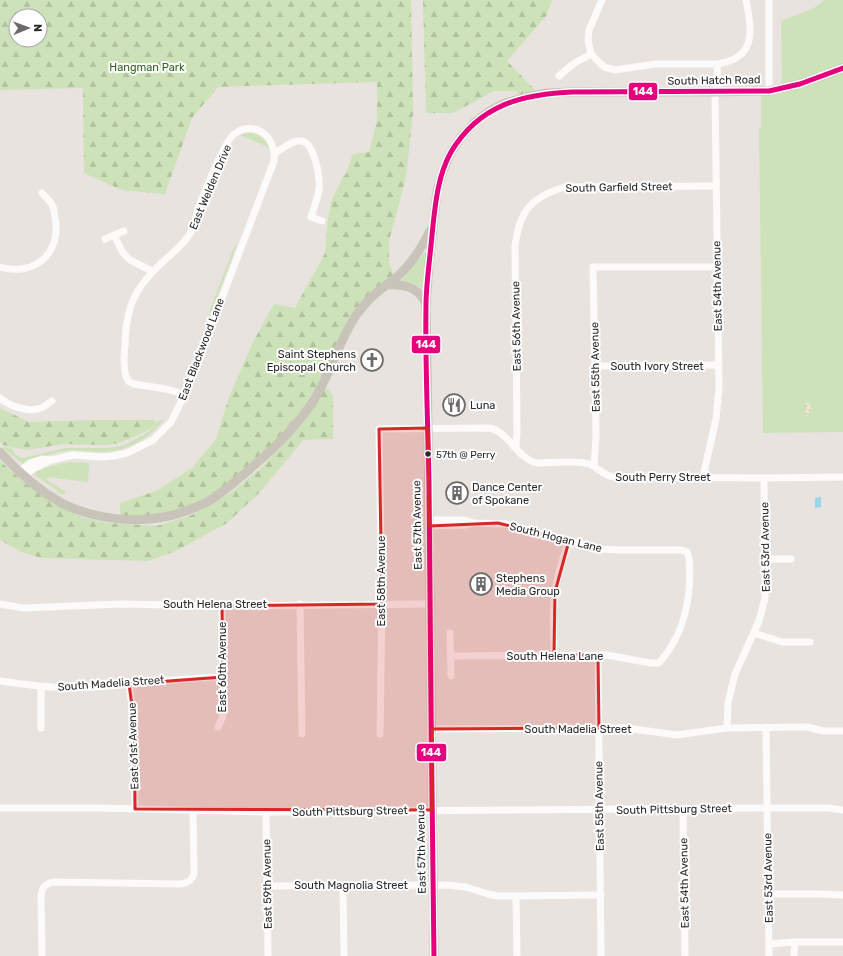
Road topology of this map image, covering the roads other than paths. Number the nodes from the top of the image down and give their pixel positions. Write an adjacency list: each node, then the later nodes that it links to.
1 (602, 0): 4 (street)
2 (746, 0): 5 (street)
3 (769, 0): 8 (street)
4 (591, 54): 5 (street); 7 (street)
5 (717, 64): 9 (street, East 54th Avenue)
6 (843, 68): 8 (main road, South Hatch Road)
7 (559, 76)
8 (769, 91): 9 (main road, South Hatch Road)
9 (716, 92): 10 (main road, South Hatch Road); 12 (street, East 54th Avenue)
10 (488, 112): 16 (main road, East 57th Avenue)
11 (275, 153): 15 (street); 22 (street, East Welden Drive); 27 (street, East Blackwood Lane)
12 (716, 186): 14 (street, South Garfield Street); 20 (street, East 54th Avenue)
13 (42, 194): 21 (street)
14 (529, 207): 32 (street, East 56th Avenue)
15 (322, 221)
16 (433, 226): 23 (main road); 24 (main road, East 57th Avenue)
17 (124, 231): 18 (street)
18 (114, 235): 19 (street); 22 (street)
19 (105, 239)
20 (717, 266): 25 (street, East 54th Avenue); 26 (street, East 55th Avenue)
21 (0, 267)
22 (152, 271): 27 (street, East Welden Drive)
23 (385, 285): 24 (main road); 35 (main road)
24 (426, 305): 30 (main road, East 57th Avenue)
25 (718, 365): 26 (street, South Ivory Street); 36 (street, East 54th Avenue)
26 (596, 366): 34 (street, East 55th Avenue)
27 (184, 394): 35 (street, East Blackwood Lane)
28 (0, 398): 29 (street)
29 (52, 401)
30 (428, 428): 31 (street, South Perry Street); 32 (street, South Perry Street); 39 (main road, East 57th Avenue)
31 (380, 429): 45 (street, East 58th Avenue)
32 (516, 448): 34 (street, South Perry Street)
33 (0, 452): 35 (main road)
34 (594, 466): 36 (street, South Perry Street)
35 (22, 474)
36 (703, 477): 38 (street, South Perry Street)
37 (843, 477): 38 (street, South Perry Street)
38 (764, 478): 41 (street, East 53rd Avenue)
39 (429, 523): 40 (street, South Hogan Lane); 46 (main road, East 57th Avenue)
40 (569, 541): 51 (street); 54 (street, South Hogan Lane)
41 (766, 559): 42 (street); 48 (street, East 53rd Avenue)
42 (791, 559)
43 (0, 604): 47 (street, South Helena Street)
44 (300, 604): 45 (street, South Helena Street); 47 (street, South Helena Street); 67 (street)
45 (382, 604): 46 (street, South Helena Street); 68 (street, East 58th Avenue)
46 (430, 604): 65 (main road, East 57th Avenue)
47 (222, 606): 56 (street, East 60th Avenue)
48 (754, 633): 50 (street); 64 (street, East 53rd Avenue)
49 (450, 634): 53 (street)
50 (810, 642)
51 (554, 655): 52 (street, South Helena Lane); 53 (street, South Helena Lane)
52 (598, 655): 54 (street, South Helena Lane); 63 (street, East 55th Avenue)
53 (450, 656): 55 (street)
54 (659, 663)
55 (451, 676)
56 (223, 677): 58 (street, South Madelia Street); 62 (street, East 60th Avenue)
57 (0, 681): 59 (street, South Madelia Street)
58 (129, 684): 59 (street, South Madelia Street); 71 (street, East 61st Avenue)
59 (41, 687): 61 (street)
60 (766, 727): 64 (street, South Madelia Street); 66 (street, South Madelia Street); 70 (street, East 53rd Avenue)
61 (41, 728)
62 (218, 728)
63 (598, 728): 64 (street, South Madelia Street); 65 (street, South Madelia Street); 75 (street, East 55th Avenue)
64 (727, 728)
65 (432, 729): 74 (main road, East 57th Avenue)
66 (843, 731)
67 (302, 734)
68 (380, 734)
69 (0, 808): 71 (street, South Pittsburg Street)
70 (767, 808): 72 (street, South Pittsburg Street); 76 (street, South Pittsburg Street); 81 (street, East 53rd Avenue)
71 (135, 809): 73 (street, South Pittsburg Street)
72 (683, 809): 75 (street, South Pittsburg Street); 94 (street, East 54th Avenue)
73 (193, 810): 77 (street, South Pittsburg Street); 88 (street)
74 (432, 810): 75 (street, South Pittsburg Street); 77 (street, South Pittsburg Street); 78 (main road, East 57th Avenue)
75 (599, 810): 82 (street, East 55th Avenue)
76 (843, 810)
77 (266, 812): 79 (street, East 59th Avenue)
78 (433, 885): 80 (street, South Magnolia Street); 84 (street, South Magnolia Street); 91 (main road, East 57th Avenue)
79 (267, 886): 80 (street, South Magnolia Street); 89 (street, East 59th Avenue)
80 (343, 886): 90 (street)
81 (768, 894): 83 (street); 85 (street, East 53rd Avenue)
82 (601, 895): 84 (street, South Magnolia Street); 93 (street, East 55th Avenue)
83 (843, 895)
84 (516, 896): 92 (street)
85 (769, 942): 86 (street); 95 (street, East 53rd Avenue)
86 (795, 942): 87 (street); 96 (street)
87 (843, 942)
88 (42, 956)
89 (268, 956)
90 (344, 956)
91 (434, 956)
92 (517, 956)
93 (601, 956)
94 (685, 956)
95 (769, 956)
96 (794, 956)

